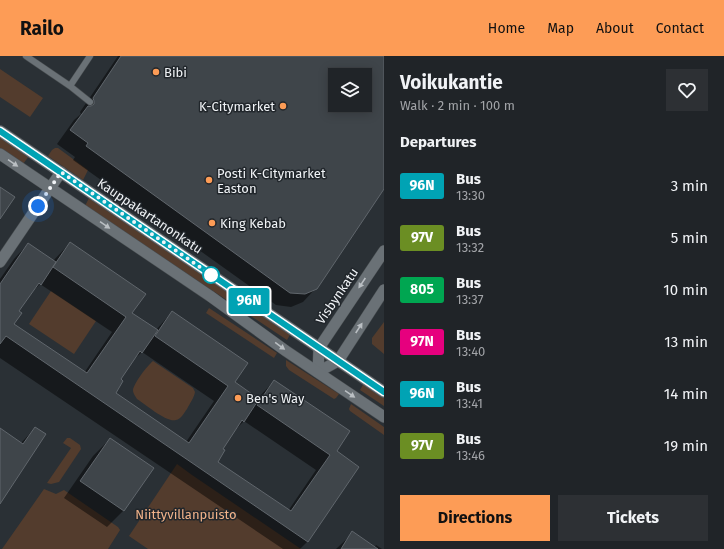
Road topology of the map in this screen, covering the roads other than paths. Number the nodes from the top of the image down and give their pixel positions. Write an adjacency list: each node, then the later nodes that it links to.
1 (26, 56): 3 (lane)
2 (90, 56): 3 (lane)
3 (70, 86): 4 (lane)
4 (90, 102)
5 (0, 130): 7 (main road, Kauppakartanonkatu)
6 (0, 154): 8 (main road, one-way to 8)
7 (61, 172): 8 (main road); 12 (main road, Kauppakartanonkatu)
8 (50, 188): 10 (main road); 14 (main road, one-way to 14)
9 (384, 251): 12 (main road, Visbynkatu, one-way to 12)
10 (2, 255)
11 (384, 290): 13 (main road, one-way to 11)
12 (319, 348): 13 (main road, Kauppakartanonkatu); 14 (main road)
13 (338, 361): 14 (main road); 15 (main road, Kauppakartanonkatu)
14 (318, 372): 16 (main road, one-way to 16)
15 (384, 392)
16 (384, 417)

